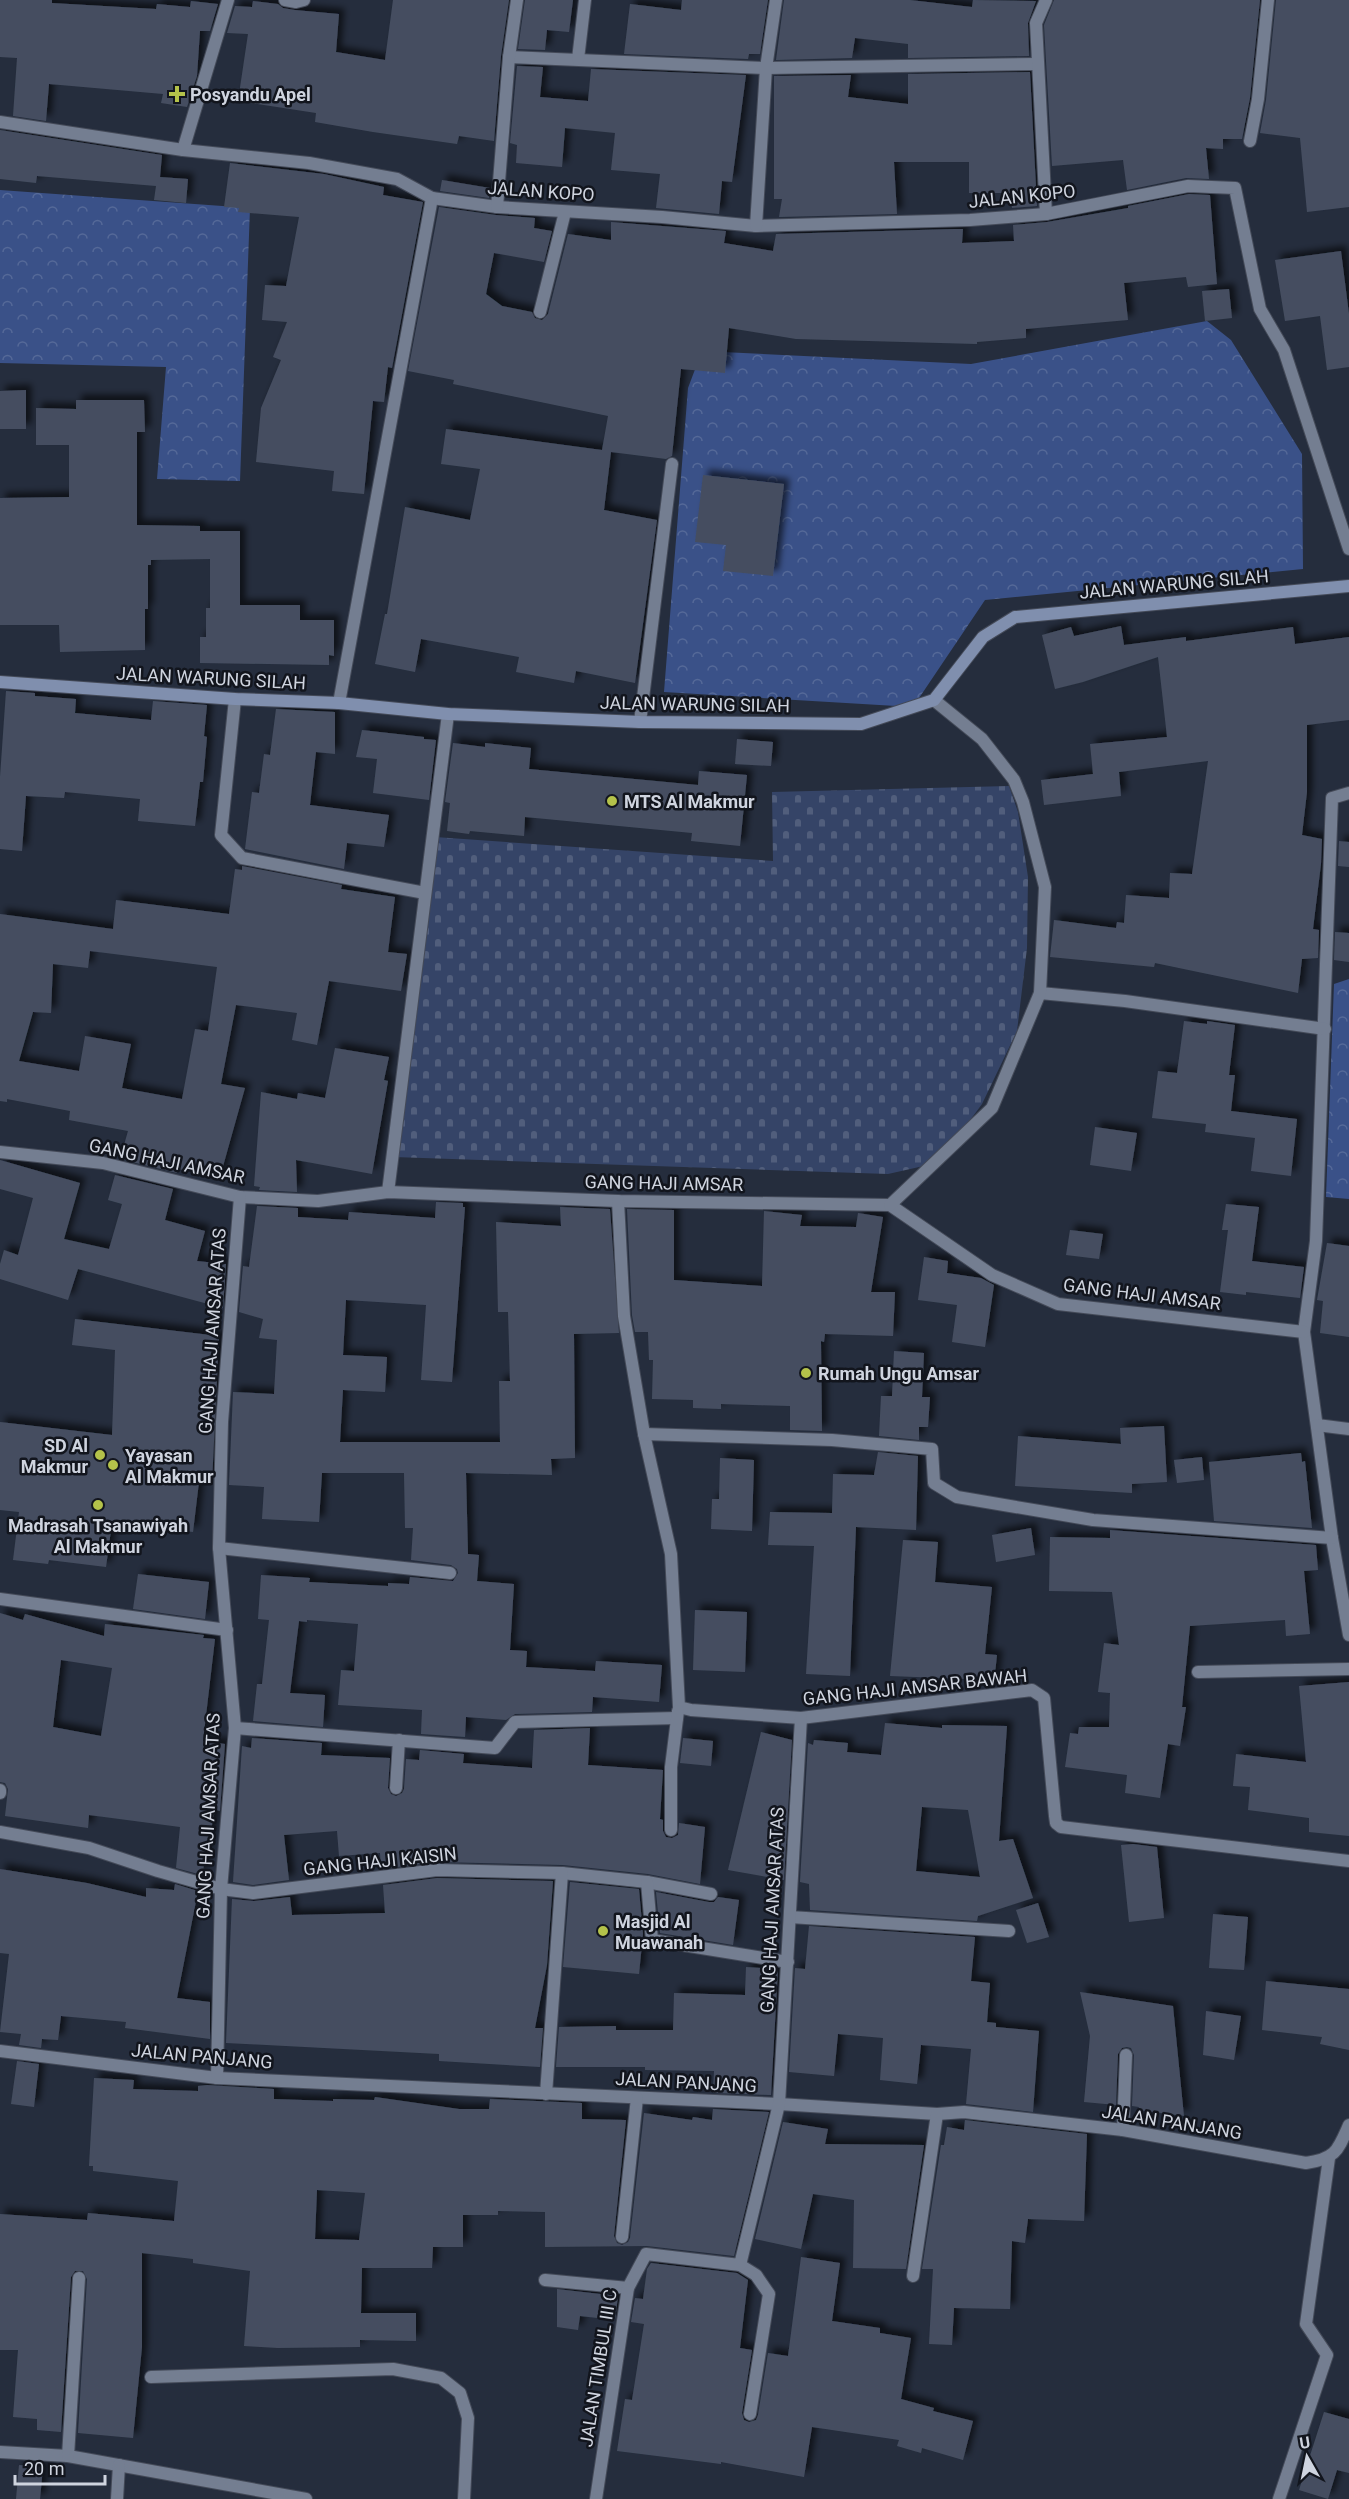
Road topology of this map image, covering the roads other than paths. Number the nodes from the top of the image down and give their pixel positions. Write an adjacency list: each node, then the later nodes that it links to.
1 (228, 0): 15 (street)
2 (285, 0): 3 (street)
3 (304, 0)
4 (517, 0): 9 (street)
5 (585, 0): 10 (street)
6 (776, 0): 12 (street)
7 (1046, 0): 11 (street)
8 (1268, 0): 14 (street)
9 (510, 57): 10 (street); 17 (street)
10 (578, 59): 12 (street)
11 (1037, 64): 12 (street); 19 (street)
12 (766, 68): 20 (street)
13 (0, 122): 15 (street, JALAN KOPO)
14 (1250, 141)
15 (183, 150): 16 (street, JALAN KOPO)
16 (432, 198): 17 (street, JALAN KOPO); 28 (street)
17 (497, 207): 18 (street, JALAN KOPO)
18 (565, 212): 20 (street, JALAN KOPO); 21 (street)
19 (1046, 214): 20 (street, JALAN KOPO); 23 (street, JALAN KOPO)
20 (756, 226)
21 (540, 312)
22 (672, 464): 30 (street)
23 (1349, 549)
24 (1349, 586): 27 (street, JALAN WARUNG SILAH)
25 (0, 682): 26 (street, JALAN WARUNG SILAH)
26 (235, 699): 28 (street, JALAN WARUNG SILAH); 32 (street)
27 (934, 700): 30 (street, JALAN WARUNG SILAH); 33 (street)
28 (339, 703): 29 (street, JALAN WARUNG SILAH)
29 (448, 714): 30 (street, JALAN WARUNG SILAH); 32 (street)
30 (640, 722)
31 (1349, 793): 34 (street)
32 (425, 892): 36 (street)
33 (1040, 993): 34 (street); 39 (street)
34 (1325, 1029): 40 (street)
35 (0, 1152): 37 (street, GANG HAJI AMSAR)
36 (388, 1192): 37 (street, GANG HAJI AMSAR); 38 (street, GANG HAJI AMSAR)
37 (240, 1197): 45 (street, GANG HAJI AMSAR ATAS)
38 (618, 1201): 39 (street, GANG HAJI AMSAR); 43 (street)
39 (890, 1205): 40 (street, GANG HAJI AMSAR)
40 (1304, 1332): 41 (street)
41 (1317, 1425): 42 (street); 44 (street)
42 (1349, 1429)
43 (644, 1434): 44 (street); 52 (street)
44 (1332, 1538): 49 (street)
45 (219, 1548): 46 (street); 48 (street, GANG HAJI AMSAR ATAS)
46 (450, 1573)
47 (0, 1599): 48 (street)
48 (227, 1630): 54 (street, GANG HAJI AMSAR ATAS)
49 (1349, 1635)
50 (1349, 1669): 51 (street)
51 (1198, 1672)
52 (682, 1712): 53 (street, GANG HAJI AMSAR BAWAH); 55 (street, GANG HAJI AMSAR BAWAH); 57 (street)
53 (801, 1718): 59 (street, GANG HAJI AMSAR BAWAH); 64 (street, GANG HAJI AMSAR ATAS)
54 (235, 1728): 55 (street); 62 (street, GANG HAJI AMSAR ATAS)
55 (399, 1740): 56 (street)
56 (396, 1788)
57 (671, 1830)
58 (0, 1832): 62 (street, GANG HAJI KAISIN)
59 (1349, 1861)
60 (562, 1873): 61 (street, GANG HAJI KAISIN); 62 (street, GANG HAJI KAISIN); 70 (street)
61 (647, 1882): 63 (street, GANG HAJI KAISIN); 66 (street)
62 (221, 1889): 69 (street, GANG HAJI AMSAR ATAS)
63 (711, 1894)
64 (790, 1917): 65 (street); 66 (street, GANG HAJI AMSAR ATAS)
65 (1009, 1931)
66 (788, 1962): 72 (street, GANG HAJI AMSAR ATAS)
67 (0, 2051): 69 (street, JALAN PANJANG)
68 (1126, 2055): 75 (street)
69 (217, 2078): 70 (street, JALAN PANJANG)
70 (546, 2094): 71 (street, JALAN PANJANG)
71 (637, 2098): 72 (street, JALAN PANJANG); 77 (street)
72 (779, 2104): 73 (street, JALAN PANJANG); 78 (street)
73 (937, 2114): 75 (street, JALAN PANJANG); 79 (street)
74 (1349, 2125): 76 (street)
75 (1123, 2130): 76 (street, JALAN PANJANG)
76 (1329, 2158): 92 (street)
77 (622, 2237)
78 (740, 2265): 82 (street, JALAN TIMBUL III C); 84 (street)
79 (913, 2276)
80 (79, 2278): 86 (street)
81 (544, 2280): 82 (street)
82 (628, 2288): 91 (street, JALAN TIMBUL III C)
83 (151, 2377): 90 (street)
84 (750, 2414)
85 (0, 2452): 86 (street)
86 (68, 2456): 87 (street)
87 (119, 2465): 88 (street); 89 (street)
88 (117, 2499)
89 (305, 2499)
90 (464, 2499)
91 (596, 2499)
92 (1279, 2499)

